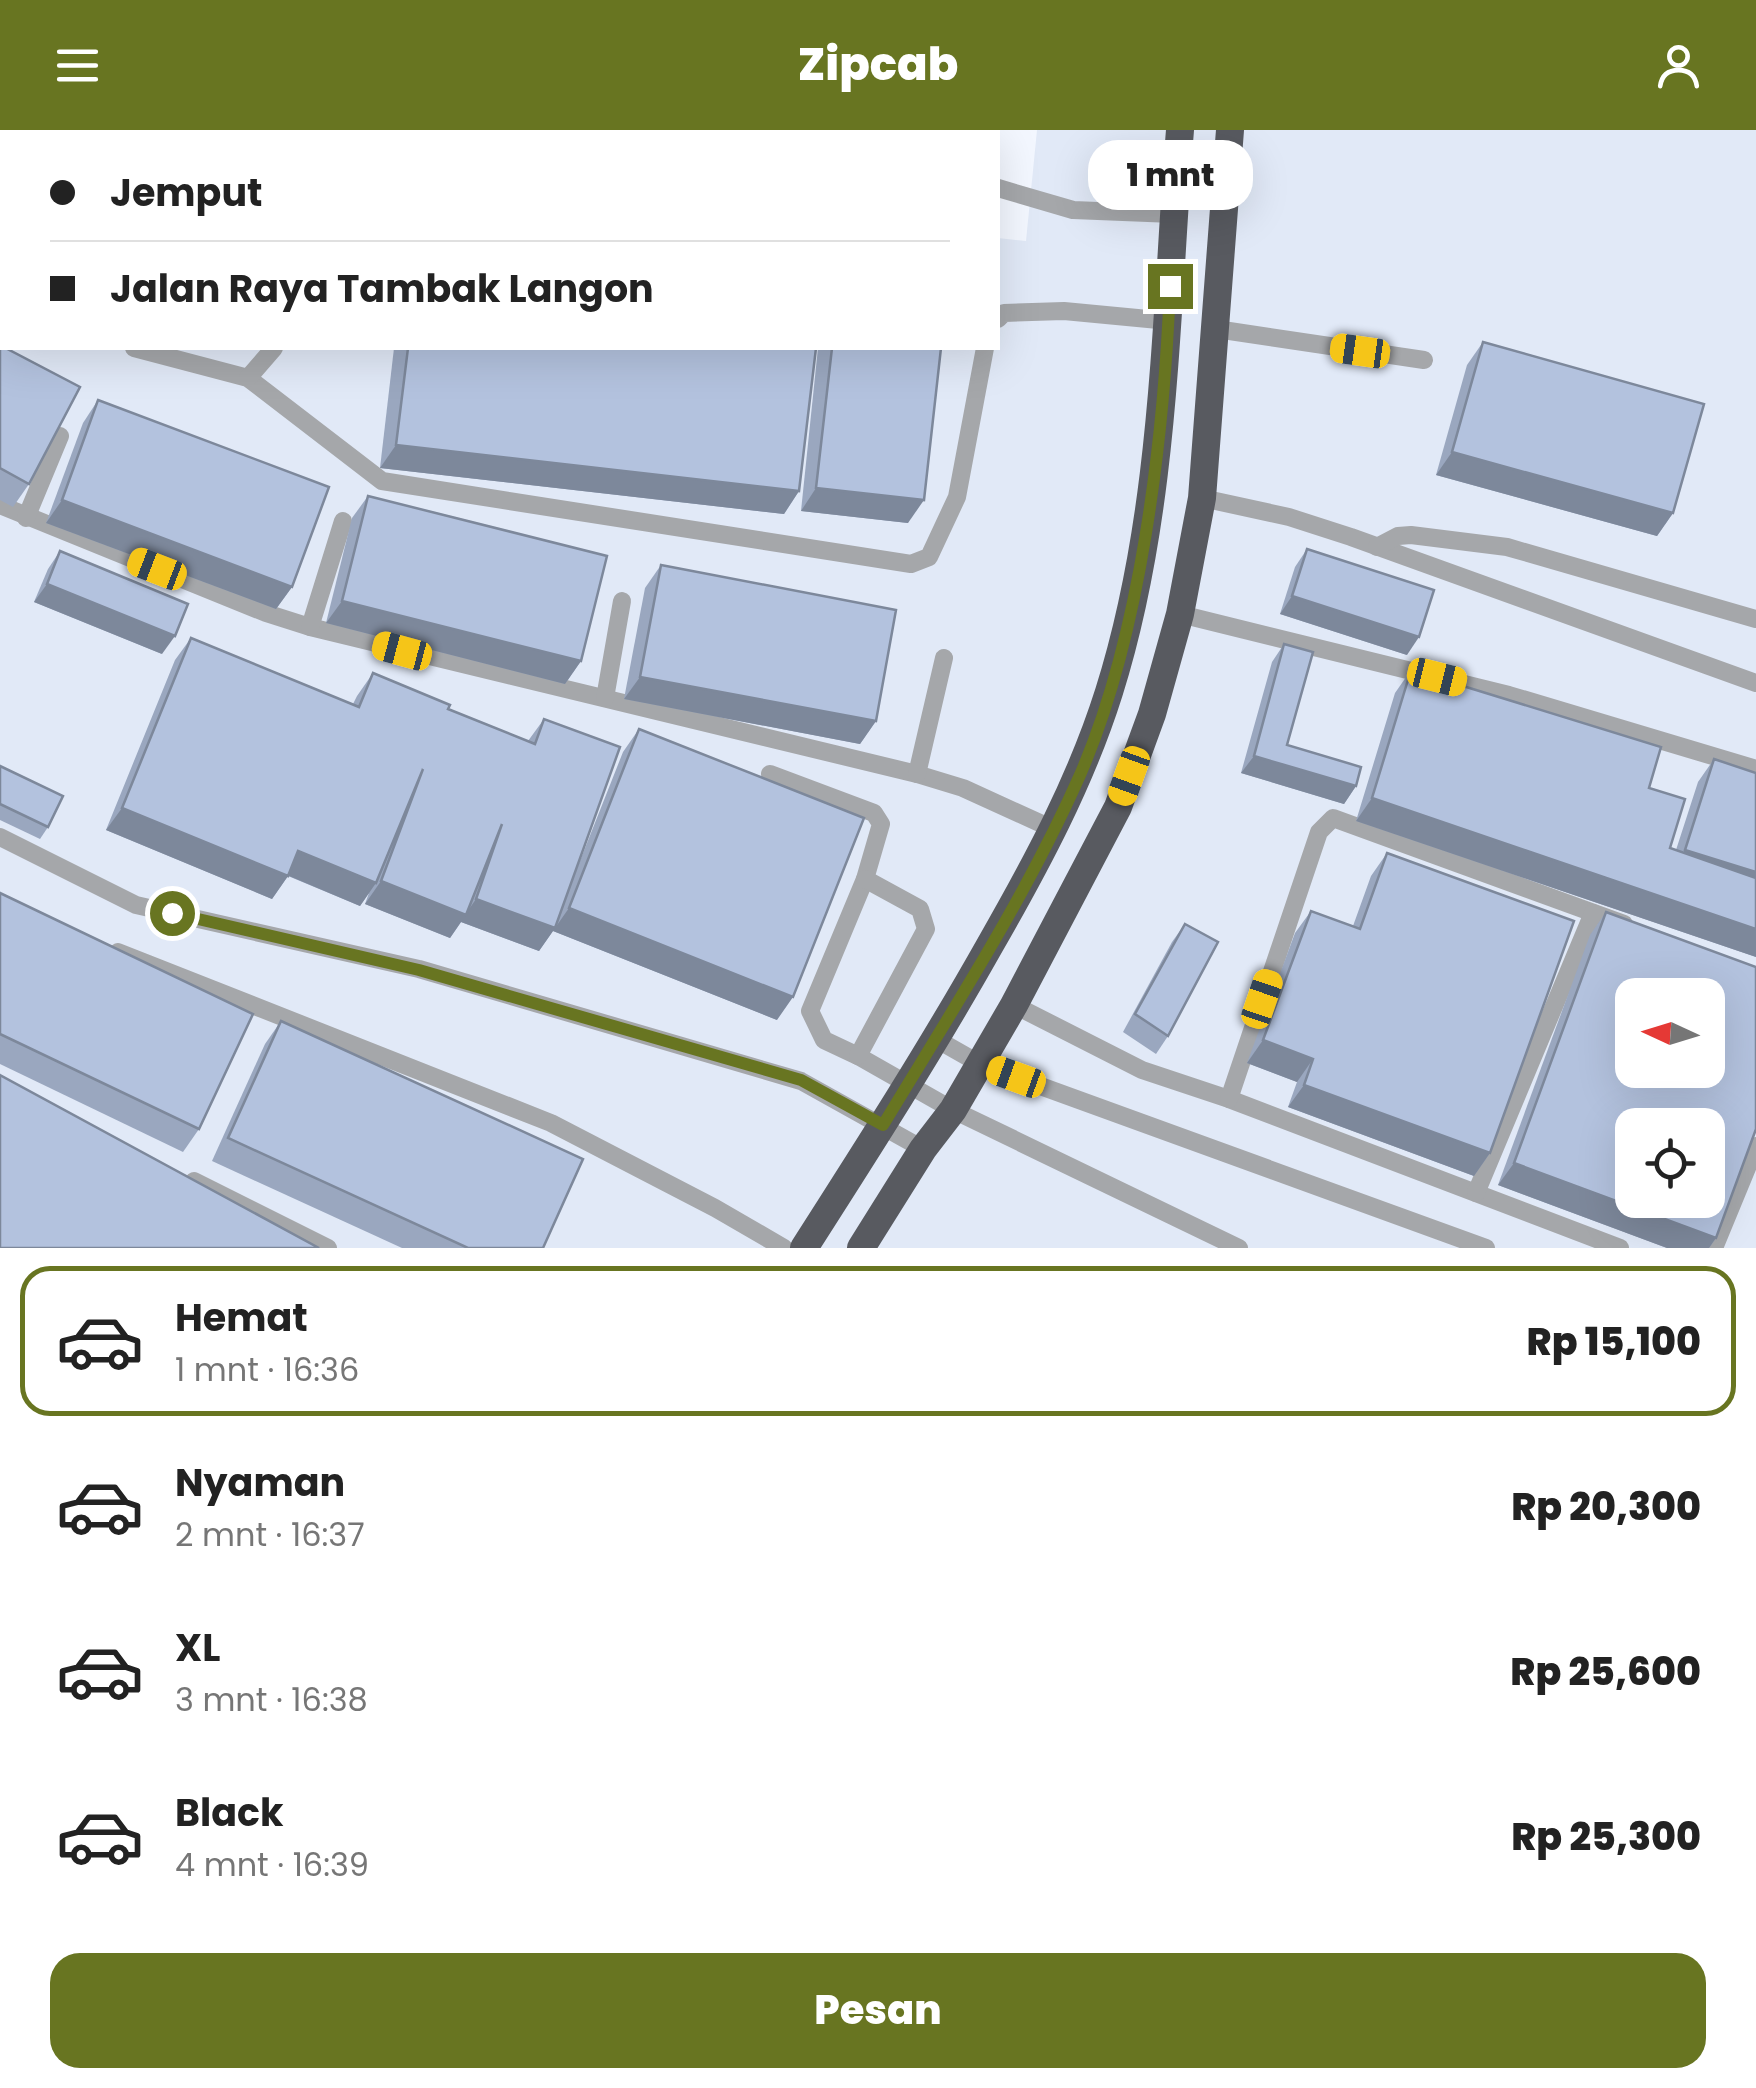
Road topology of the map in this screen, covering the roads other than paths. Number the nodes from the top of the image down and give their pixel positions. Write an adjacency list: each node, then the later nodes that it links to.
1 (1180, 130): 4 (highway)
2 (1230, 130): 7 (highway)
3 (1000, 189): 4 (lane)
4 (1173, 214): 6 (highway)
5 (1000, 317): 6 (lane)
6 (1169, 321): 30 (highway)
7 (1216, 329): 12 (lane); 15 (highway)
8 (149, 350): 11 (lane)
9 (272, 350): 13 (lane)
10 (985, 350): 13 (lane)
11 (179, 354): 13 (lane)
12 (1424, 360)
13 (248, 378)
14 (60, 436): 17 (lane)
15 (1202, 498): 19 (lane); 21 (highway)
16 (0, 505): 17 (lane)
17 (26, 518): 23 (lane)
18 (343, 522): 23 (lane)
19 (1377, 547): 22 (lane); 25 (lane)
20 (622, 602): 26 (lane)
21 (1180, 614): 27 (lane); 36 (highway)
22 (1756, 619)
23 (310, 626): 26 (lane)
24 (944, 658): 29 (lane)
25 (1756, 683)
26 (604, 698): 29 (lane)
27 (1756, 768)
28 (770, 774): 32 (lane)
29 (916, 774): 30 (lane)
30 (1054, 829): 37 (highway)
31 (0, 837): 43 (lane)
32 (865, 879): 38 (lane); 38 (lane)
33 (1593, 913): 34 (lane); 41 (lane); 47 (lane)
34 (1647, 932)
35 (108, 948): 49 (lane)
36 (1014, 1005): 39 (highway); 41 (lane)
37 (936, 1039): 39 (lane); 40 (highway)
38 (858, 1056): 40 (lane)
39 (980, 1064): 42 (highway); 53 (lane)
40 (907, 1086): 42 (lane); 43 (highway)
41 (1228, 1099): 47 (lane)
42 (952, 1110): 45 (highway); 52 (lane)
43 (883, 1125): 45 (lane); 50 (highway)
44 (1756, 1146): 55 (lane)
45 (922, 1149): 51 (highway)
46 (174, 1171): 48 (lane)
47 (1476, 1193): 54 (lane)
48 (328, 1248)
49 (784, 1248)
50 (804, 1248)
51 (861, 1248)
52 (1239, 1248)
53 (1486, 1248)
54 (1620, 1248)
55 (1714, 1248)

